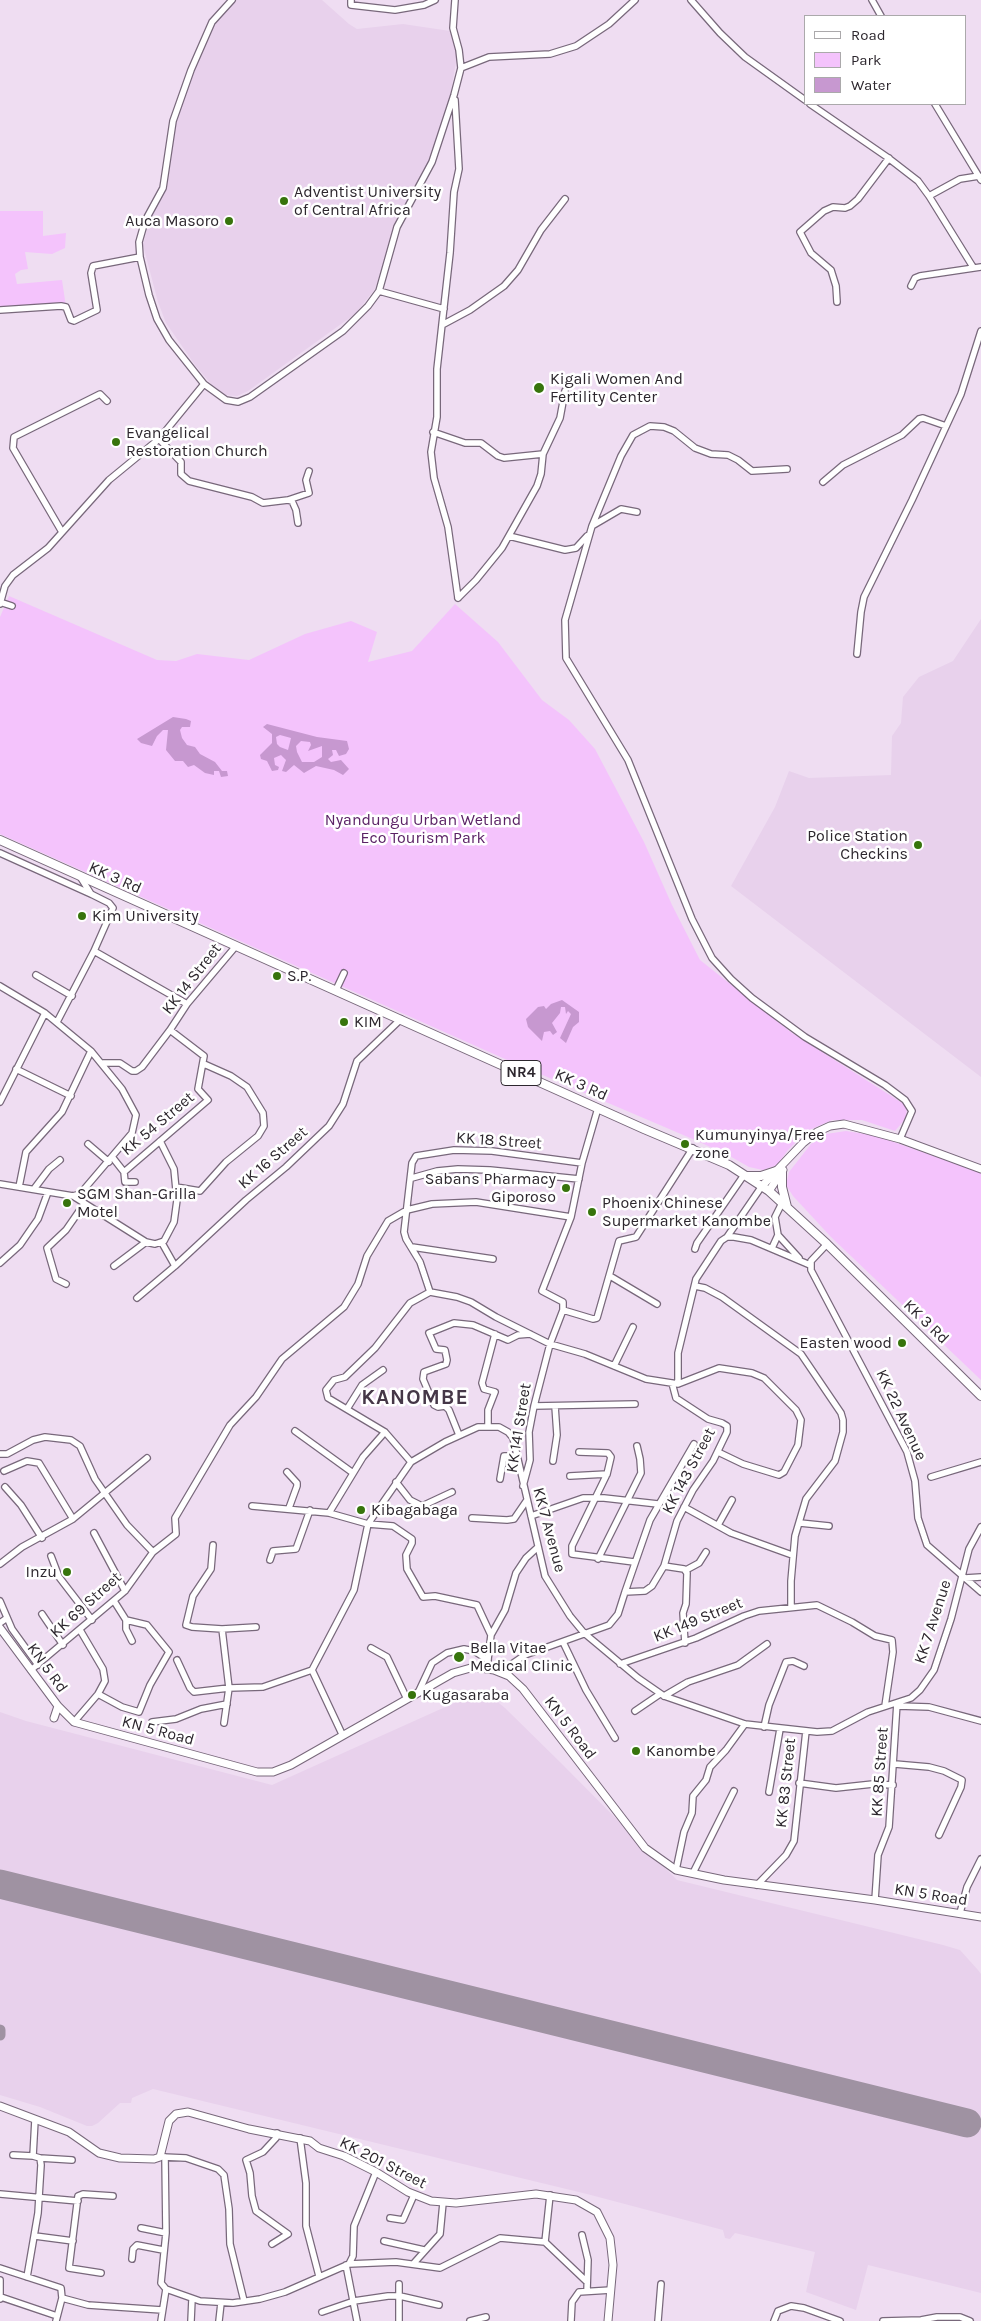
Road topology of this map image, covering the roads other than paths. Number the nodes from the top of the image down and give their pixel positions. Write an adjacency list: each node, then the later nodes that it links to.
1 (232, 0): 18 (street)
2 (351, 0): 3 (street)
3 (435, 0)
4 (455, 0): 9 (street)
5 (635, 0): 9 (street)
6 (691, 0): 11 (street)
7 (872, 0): 8 (street)
8 (881, 15)
9 (461, 68): 10 (street)
10 (454, 96): 22 (street); 25 (street)
11 (804, 99)
12 (811, 105): 14 (street)
13 (936, 105): 15 (street)
14 (889, 158): 16 (street); 23 (street)
15 (980, 178): 16 (street)
16 (929, 196): 19 (street)
17 (566, 199): 26 (street)
18 (140, 257): 24 (street); 28 (street)
19 (973, 267): 20 (street); 21 (street)
20 (981, 267)
21 (911, 286)
22 (379, 291): 25 (street); 28 (street)
23 (837, 302)
24 (0, 310)
25 (444, 310): 26 (street)
26 (442, 325): 32 (street)
27 (981, 331): 31 (street)
28 (204, 384): 33 (street)
29 (566, 391): 34 (street)
30 (107, 401): 44 (street)
31 (946, 426): 37 (street); 48 (street)
32 (433, 432): 34 (street); 45 (street)
33 (159, 439): 39 (street); 44 (street)
34 (543, 454): 45 (street)
35 (787, 468): 43 (street)
36 (309, 471): 38 (street)
37 (823, 482)
38 (299, 496): 39 (street); 40 (street)
39 (288, 500): 40 (street)
40 (294, 504): 42 (street)
41 (637, 512): 43 (street)
42 (298, 523)
43 (592, 526): 45 (street); 73 (street)
44 (62, 532): 46 (street)
45 (509, 536)
46 (0, 603): 47 (street)
47 (12, 606)
48 (857, 654)
49 (0, 840): 51 (highway, KK 3 Rd / NR4)
50 (0, 854): 52 (street)
51 (81, 878): 52 (street); 53 (highway, KK 3 Rd / NR4)
52 (91, 894): 54 (street)
53 (236, 946): 58 (highway, KK 3 Rd / NR4); 60 (street, KK 14 Street)
54 (94, 951): 59 (street); 60 (street)
55 (344, 973): 58 (street)
56 (36, 975): 59 (street)
57 (0, 986): 61 (street)
58 (336, 990): 62 (highway, KK 3 Rd / NR4)
59 (72, 996): 63 (street)
60 (187, 1004): 64 (street, KK 14 Street)
61 (45, 1013): 63 (street); 68 (street)
62 (401, 1019): 72 (highway, KK 3 Rd / NR4); 112 (street, KK 16 Street)
63 (57, 1022): 65 (street)
64 (170, 1030): 66 (street); 67 (street)
65 (91, 1051): 66 (street); 70 (street)
66 (103, 1064): 78 (street)
67 (204, 1064): 74 (street, KK 54 Street); 90 (street)
68 (16, 1069): 69 (street); 70 (street)
69 (2, 1094): 71 (street)
70 (71, 1096): 89 (street)
71 (0, 1102)
72 (598, 1108): 76 (highway, KK 3 Rd / NR4); 79 (street)
73 (900, 1139): 80 (main road); 81 (main road)
74 (160, 1141): 82 (street, KK 54 Street); 90 (street)
75 (88, 1144): 78 (street)
76 (693, 1148): 83 (highway, KK 3 Rd / NR4); 113 (street)
77 (60, 1160): 91 (street)
78 (111, 1160): 82 (street); 94 (street)
79 (582, 1163): 84 (street, KK 18 Street); 85 (street)
80 (981, 1169)
81 (780, 1171): 83 (highway); 88 (main road); 92 (main road); 96 (highway)
82 (124, 1172): 86 (street)
83 (746, 1175): 88 (highway, KK 3 Rd / NR4); 106 (street)
84 (412, 1178): 85 (street); 97 (street, KK 18 Street)
85 (579, 1179): 98 (street)
86 (135, 1182)
87 (0, 1184): 89 (street)
88 (762, 1186): 92 (highway, KK 3 Rd / NR4); 100 (street)
89 (19, 1187): 91 (street)
90 (176, 1187): 102 (street)
91 (34, 1189): 93 (street)
92 (769, 1191): 96 (highway, KK 3 Rd / NR4)
93 (48, 1192): 94 (street); 109 (street)
94 (73, 1196): 95 (street)
95 (84, 1204): 101 (street); 114 (street)
96 (784, 1205): 99 (street); 103 (highway, KK 3 Rd / NR4)
97 (407, 1210): 98 (street); 104 (street, KK 18 Street); 180 (street, KK 69 Street)
98 (571, 1217): 119 (street)
99 (778, 1234): 105 (street); 108 (street)
100 (727, 1237): 105 (street); 115 (street)
101 (146, 1242): 102 (street); 111 (street)
102 (162, 1243): 112 (street)
103 (827, 1244): 110 (street); 127 (highway, KK 3 Rd / NR4)
104 (412, 1247): 107 (street); 116 (street, KK 18 Street)
105 (772, 1248): 108 (street)
106 (694, 1249)
107 (493, 1259)
108 (800, 1260): 110 (street)
109 (0, 1263)
110 (810, 1265): 191 (street, KK 22 Avenue)
111 (114, 1266)
112 (176, 1266): 117 (street, KK 16 Street)
113 (610, 1276): 118 (street); 119 (street)
114 (66, 1284)
115 (695, 1286): 126 (street); 171 (street)
116 (430, 1292): 122 (street); 131 (street)
117 (137, 1298)
118 (657, 1304)
119 (563, 1310): 123 (street, KK 141 Street)
120 (633, 1327): 124 (street)
121 (495, 1334): 122 (street); 132 (street); 135 (street)
122 (534, 1335): 123 (street)
123 (550, 1344): 124 (street); 129 (street, KK 141 Street)
124 (614, 1366): 126 (street)
125 (383, 1370): 131 (street)
126 (675, 1384): 139 (street, KK 143 Street); 139 (street)
127 (981, 1396)
128 (635, 1404): 130 (street)
129 (534, 1406): 130 (street); 154 (street, KK 141 Street)
130 (555, 1406): 143 (street)
131 (347, 1409): 134 (street)
132 (488, 1426): 135 (street); 141 (street, KK 7 Avenue)
133 (295, 1431): 148 (street)
134 (385, 1432): 144 (street); 148 (street)
135 (459, 1435): 144 (street)
136 (694, 1444): 162 (street)
137 (637, 1446): 161 (street)
138 (579, 1452): 149 (street)
139 (718, 1452): 164 (street, KK 143 Street)
140 (0, 1454): 157 (street)
141 (517, 1456): 152 (street); 154 (street, KK 7 Avenue)
142 (147, 1458): 157 (street)
143 (553, 1461)
144 (411, 1462): 153 (street)
145 (981, 1462): 151 (street)
146 (4, 1471): 170 (street)
147 (286, 1472): 165 (street)
148 (352, 1472): 167 (street)
149 (607, 1474): 150 (street); 158 (street)
150 (570, 1476)
151 (931, 1476)
152 (500, 1479)
153 (396, 1482): 156 (street); 172 (street)
154 (523, 1486): 159 (street, KK 7 Avenue)
155 (6, 1487): 177 (street)
156 (452, 1492)
157 (105, 1493): 170 (street); 180 (street)
158 (595, 1498): 161 (street); 168 (street); 184 (street)
159 (527, 1500): 168 (street, KK 7 Avenue); 169 (street)
160 (732, 1500): 173 (street)
161 (625, 1502): 162 (street); 184 (street)
162 (658, 1504): 186 (street)
163 (252, 1506): 165 (street)
164 (684, 1507): 173 (street); 188 (street, KK 143 Street)
165 (289, 1508): 166 (street)
166 (310, 1510): 167 (street); 185 (street)
167 (329, 1513): 172 (street)
168 (531, 1516): 179 (street, KK 7 Avenue)
169 (472, 1518)
170 (73, 1519): 177 (street)
171 (800, 1523): 174 (street); 182 (street)
172 (368, 1524): 208 (street); 221 (street)
173 (718, 1525): 182 (street)
174 (829, 1526)
175 (981, 1527): 191 (street, KK 7 Avenue)
176 (94, 1533): 192 (street)
177 (42, 1538): 187 (street)
178 (213, 1545): 205 (street)
179 (538, 1547): 207 (street, KK 7 Avenue); 208 (street)
180 (153, 1552): 192 (street, KK 69 Street)
181 (706, 1552): 189 (street)
182 (792, 1555): 197 (street)
183 (51, 1556): 200 (street)
184 (598, 1559): 186 (street)
185 (270, 1560)
186 (634, 1562): 193 (street)
187 (0, 1564)
188 (664, 1566): 189 (street); 193 (street, KK 143 Street)
189 (686, 1570): 211 (street)
190 (981, 1577): 191 (street)
191 (964, 1578): 194 (street, KK 22 Avenue); 229 (street, KK 7 Avenue)
192 (125, 1591): 196 (street, KK 69 Street)
193 (625, 1592): 207 (street)
194 (981, 1592)
195 (0, 1601): 199 (street)
196 (114, 1601): 200 (street, KK 69 Street); 201 (street)
197 (791, 1607): 211 (street, KK 149 Street); 231 (street, KK 149 Street)
198 (42, 1614): 213 (street)
199 (7, 1618): 202 (street); 218 (street)
200 (92, 1620): 206 (street, KK 69 Street)
201 (126, 1620): 209 (street); 225 (street)
202 (0, 1623)
203 (256, 1627): 205 (street)
204 (0, 1628): 220 (main road, KN 5 Rd)
205 (222, 1629): 223 (street)
206 (80, 1630): 213 (street, KK 69 Street); 225 (street)
207 (584, 1633): 210 (street); 217 (street, KK 7 Avenue)
208 (491, 1635): 216 (street)
209 (132, 1641)
210 (562, 1642): 222 (street); 243 (street)
211 (685, 1642): 217 (street, KK 149 Street)
212 (767, 1644): 226 (street)
213 (63, 1645): 218 (street, KK 69 Street)
214 (371, 1648): 227 (street)
215 (176, 1660): 223 (street)
216 (487, 1664): 222 (main road, KN 5 Road); 224 (main road, KN 5 Road); 224 (street)
217 (620, 1664): 226 (street, KK 7 Avenue)
218 (38, 1665): 220 (street, KK 69 Street)
219 (804, 1666): 239 (street)
220 (32, 1670): 230 (main road, KN 5 Rd)
221 (312, 1670): 223 (street); 242 (street)
222 (500, 1672): 251 (main road, KN 5 Road)
223 (230, 1688): 228 (street)
224 (418, 1693): 227 (main road, KN 5 Road)
225 (98, 1694): 234 (street)
226 (662, 1695): 232 (street); 238 (street, KK 7 Avenue)
227 (407, 1699): 242 (main road, KN 5 Road)
228 (227, 1704): 235 (street); 237 (street)
229 (897, 1704): 231 (street, KK 7 Avenue); 236 (street); 244 (street, KK 85 Street)
230 (58, 1706): 233 (main road); 234 (main road, KN 5 Rd)
231 (885, 1706): 241 (street, KK 7 Avenue)
232 (635, 1711)
233 (54, 1718)
234 (74, 1722): 242 (main road, KN 5 Road)
235 (152, 1722)
236 (981, 1722)
237 (224, 1723)
238 (745, 1724): 239 (street, KK 7 Avenue); 251 (street)
239 (764, 1727): 240 (street, KK 7 Avenue)
240 (780, 1728): 241 (street, KK 7 Avenue); 248 (street)
241 (806, 1731): 245 (street, KK 83 Street)
242 (342, 1734)
243 (615, 1738)
244 (895, 1764): 246 (street, KK 85 Street); 249 (street)
245 (799, 1783): 246 (street); 253 (street, KK 83 Street)
246 (893, 1785): 254 (street, KK 85 Street)
247 (734, 1791): 252 (street)
248 (769, 1792)
249 (938, 1835)
250 (981, 1859): 255 (street)
251 (676, 1870): 252 (main road, KN 5 Road)
252 (693, 1874): 253 (main road, KN 5 Road)
253 (757, 1885): 254 (main road, KN 5 Road)
254 (876, 1900): 255 (main road, KN 5 Road)
255 (960, 1913): 256 (main road, KN 5 Road)
256 (981, 1918)
257 (0, 2106): 258 (main road)
258 (35, 2120): 262 (street); 263 (main road)
259 (277, 2133): 260 (main road, KK 201 Street); 263 (main road, KK 201 Street); 282 (street)
260 (300, 2138): 266 (main road, KK 201 Street); 290 (street)
261 (13, 2155): 262 (street)
262 (33, 2156): 264 (street)
263 (163, 2157): 276 (street); 303 (street)
264 (40, 2158): 265 (street); 271 (street)
265 (72, 2160)
266 (376, 2172): 268 (main road, KK 201 Street); 287 (street)
267 (0, 2194): 271 (street)
268 (414, 2195): 273 (main road, KK 201 Street); 274 (street)
269 (550, 2195): 273 (main road, KK 201 Street); 281 (street); 297 (main road, KK 201 Street)
270 (113, 2196): 272 (street)
271 (39, 2198): 272 (street); 278 (street)
272 (78, 2201): 279 (street)
273 (443, 2203): 284 (street)
274 (390, 2218)
275 (141, 2228): 276 (street)
276 (166, 2233): 283 (street)
277 (582, 2235): 293 (street)
278 (35, 2236): 279 (street); 291 (street)
279 (72, 2241): 289 (street)
280 (384, 2241): 284 (street)
281 (545, 2242): 286 (street); 293 (street)
282 (272, 2244)
283 (163, 2250): 285 (street); 296 (street)
284 (424, 2250): 286 (street)
285 (132, 2259)
286 (414, 2263): 287 (street)
287 (348, 2264): 290 (street); 304 (street)
288 (0, 2268): 291 (street)
289 (101, 2273)
290 (319, 2276): 303 (street)
291 (27, 2277): 301 (street)
292 (0, 2280): 300 (street)
293 (586, 2282): 298 (street)
294 (399, 2284): 299 (street)
295 (660, 2284): 319 (street)
296 (166, 2290): 302 (street); 307 (street)
297 (611, 2290): 298 (street); 318 (main road, KK 201 Street)
298 (587, 2291): 317 (street)
299 (400, 2296): 304 (street); 306 (street); 315 (street)
300 (1, 2298): 310 (street)
301 (62, 2298): 307 (street); 310 (street)
302 (192, 2299): 305 (street); 312 (street)
303 (244, 2300): 305 (street)
304 (354, 2301): 308 (street); 314 (street)
305 (221, 2303): 313 (street)
306 (439, 2305)
307 (162, 2310): 311 (street)
308 (322, 2312)
309 (486, 2316): 316 (street)
310 (56, 2319)
311 (161, 2321)
312 (190, 2321)
313 (219, 2321)
314 (356, 2321)
315 (399, 2321)
316 (470, 2321)
317 (571, 2321)
318 (608, 2321)
319 (658, 2321)
320 (774, 2321): 321 (street)
321 (840, 2321)
322 (883, 2321): 323 (street)
323 (970, 2321)

